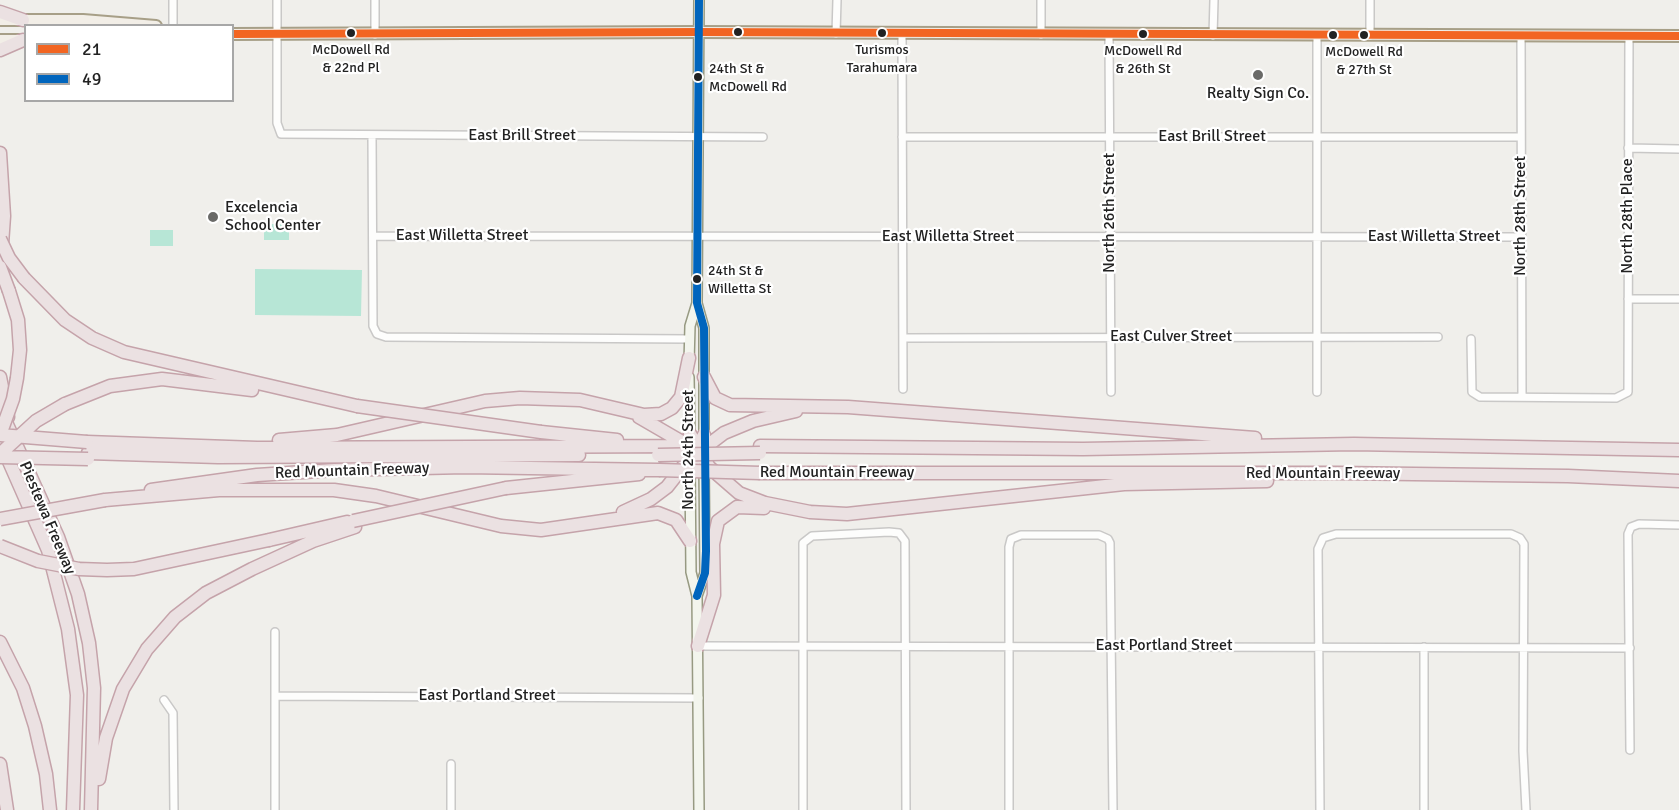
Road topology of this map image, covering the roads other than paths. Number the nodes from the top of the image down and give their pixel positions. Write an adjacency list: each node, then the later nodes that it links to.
1 (173, 0): 13 (street)
2 (277, 0): 19 (street)
3 (375, 0): 16 (street)
4 (699, 0): 14 (main road, North 24th Street)
5 (837, 0): 17 (street)
6 (1041, 0): 20 (street)
7 (1214, 0): 24 (street)
8 (1370, 0): 26 (street)
9 (0, 12): 10 (highway)
10 (23, 20): 11 (main road); 12 (main road)
11 (0, 21)
12 (132, 24)
13 (173, 24)
14 (699, 32): 16 (main road); 17 (main road); 32 (main road, North 24th Street)
15 (234, 34): 19 (main road)
16 (375, 34): 19 (main road)
17 (836, 34): 18 (main road)
18 (902, 34): 20 (main road); 34 (street)
19 (276, 35): 31 (street, East Brill Street)
20 (1041, 35): 21 (main road)
21 (1109, 35): 24 (main road); 35 (street, North 26th Street)
22 (1521, 35): 23 (main road); 26 (main road); 36 (street, North 28th Street)
23 (1629, 35): 27 (main road); 38 (street, North 28th Place)
24 (1214, 36): 25 (main road)
25 (1317, 36): 26 (main road); 37 (street)
26 (1370, 36)
27 (1679, 36)
28 (0, 40): 29 (main road)
29 (24, 40): 30 (highway)
30 (0, 50)
31 (372, 136): 32 (street, East Brill Street); 41 (street)
32 (698, 137): 33 (street, East Brill Street); 45 (main road, North 24th Street)
33 (763, 137)
34 (902, 137): 35 (street, East Brill Street); 42 (street)
35 (1110, 137): 37 (street, East Brill Street); 43 (street, North 26th Street)
36 (1521, 137): 37 (street, East Brill Street); 44 (street, North 28th Street)
37 (1317, 138): 46 (street)
38 (1628, 148): 39 (street); 50 (street, North 28th Place)
39 (1679, 149)
40 (0, 153): 49 (highway)
41 (373, 236): 45 (street, East Willetta Street); 57 (street)
42 (902, 237): 43 (street, East Willetta Street); 45 (street, East Willetta Street); 54 (street)
43 (1110, 237): 46 (street, East Willetta Street); 55 (street, North 26th Street)
44 (1522, 237): 46 (street, East Willetta Street); 65 (street, North 28th Street)
45 (697, 238): 52 (main road, North 24th Street)
46 (1317, 238): 53 (street)
47 (0, 239): 66 (highway, bridge)
48 (0, 267): 71 (highway, bridge)
49 (0, 273)
50 (1628, 299): 51 (street); 65 (street, North 28th Place)
51 (1679, 299)
52 (697, 303): 57 (main road, North 24th Street); 61 (main road, North 24th Street)
53 (1317, 337): 55 (street, East Culver Street); 56 (street, East Culver Street); 64 (street)
54 (903, 338): 55 (street, East Culver Street); 62 (street)
55 (1110, 338): 63 (street, North 26th Street)
56 (1438, 338)
57 (689, 339): 59 (main road, North 24th Street)
58 (1472, 339): 65 (street)
59 (689, 358): 69 (highway); 70 (main road, North 24th Street)
60 (0, 376): 71 (highway)
61 (704, 377): 67 (highway); 79 (main road, North 24th Street)
62 (903, 389)
63 (1111, 392)
64 (1317, 392)
65 (1522, 397)
66 (357, 406): 74 (highway, bridge); 78 (highway, bridge)
67 (818, 407): 72 (highway); 79 (highway)
68 (0, 408): 71 (highway, Piestewa Freeway)
69 (633, 413): 73 (highway); 79 (highway)
70 (690, 434): 79 (highway)
71 (3, 437): 77 (highway, Red Mountain Freeway, bridge); 83 (highway, Piestewa Freeway); 113 (highway)
72 (1354, 444): 75 (highway, Red Mountain Freeway); 76 (highway, Red Mountain Freeway)
73 (210, 447): 74 (highway, Red Mountain Freeway); 77 (highway, Red Mountain Freeway)
74 (657, 448): 75 (highway, bridge); 77 (highway); 79 (highway, Red Mountain Freeway)
75 (760, 449): 79 (highway, Red Mountain Freeway)
76 (1679, 450)
77 (88, 451): 78 (highway); 80 (highway)
78 (0, 454)
79 (697, 454): 86 (highway); 88 (highway); 91 (main road, North 24th Street); 93 (main road, North 24th Street)
80 (465, 467): 81 (highway, Red Mountain Freeway); 85 (highway, Red Mountain Freeway)
81 (659, 470): 82 (highway, Red Mountain Freeway, bridge); 89 (highway, bridge)
82 (1337, 473): 84 (highway, Red Mountain Freeway); 86 (highway)
83 (28, 474): 114 (highway); 115 (highway, Piestewa Freeway)
84 (1679, 481)
85 (105, 500): 87 (highway, Red Mountain Freeway, bridge); 88 (highway)
86 (810, 512): 96 (highway)
87 (0, 519)
88 (594, 523): 91 (highway)
89 (354, 524): 92 (highway, bridge); 115 (highway)
90 (1679, 525): 104 (street)
91 (690, 541): 93 (main road, North 24th Street)
92 (0, 546)
93 (697, 596): 96 (main road, North 24th Street)
94 (275, 632): 105 (street)
95 (0, 642): 112 (highway)
96 (698, 646): 97 (street, East Portland Street); 106 (main road, North 24th Street)
97 (802, 646): 98 (street, East Portland Street); 98 (street); 120 (street)
98 (905, 646): 99 (street, East Portland Street); 121 (street)
99 (1008, 646): 100 (street, East Portland Street); 100 (street); 122 (street)
100 (1112, 646): 101 (street, East Portland Street); 123 (street)
101 (1319, 647): 102 (street, East Portland Street); 103 (street); 124 (street)
102 (1424, 647): 103 (street, East Portland Street); 125 (street)
103 (1523, 648): 104 (street, East Portland Street); 126 (street)
104 (1630, 648): 108 (street)
105 (275, 696): 106 (street, East Portland Street); 117 (street)
106 (699, 698): 119 (main road, North 24th Street)
107 (164, 700): 116 (street)
108 (1630, 750)
109 (0, 764): 111 (highway)
110 (451, 764): 118 (street)
111 (7, 810)
112 (50, 810)
113 (74, 810)
114 (81, 810)
115 (93, 810)
116 (174, 810)
117 (275, 810)
118 (451, 810)
119 (699, 810)
120 (803, 810)
121 (906, 810)
122 (1009, 810)
123 (1113, 810)
124 (1320, 810)
125 (1424, 810)
126 (1526, 810)

